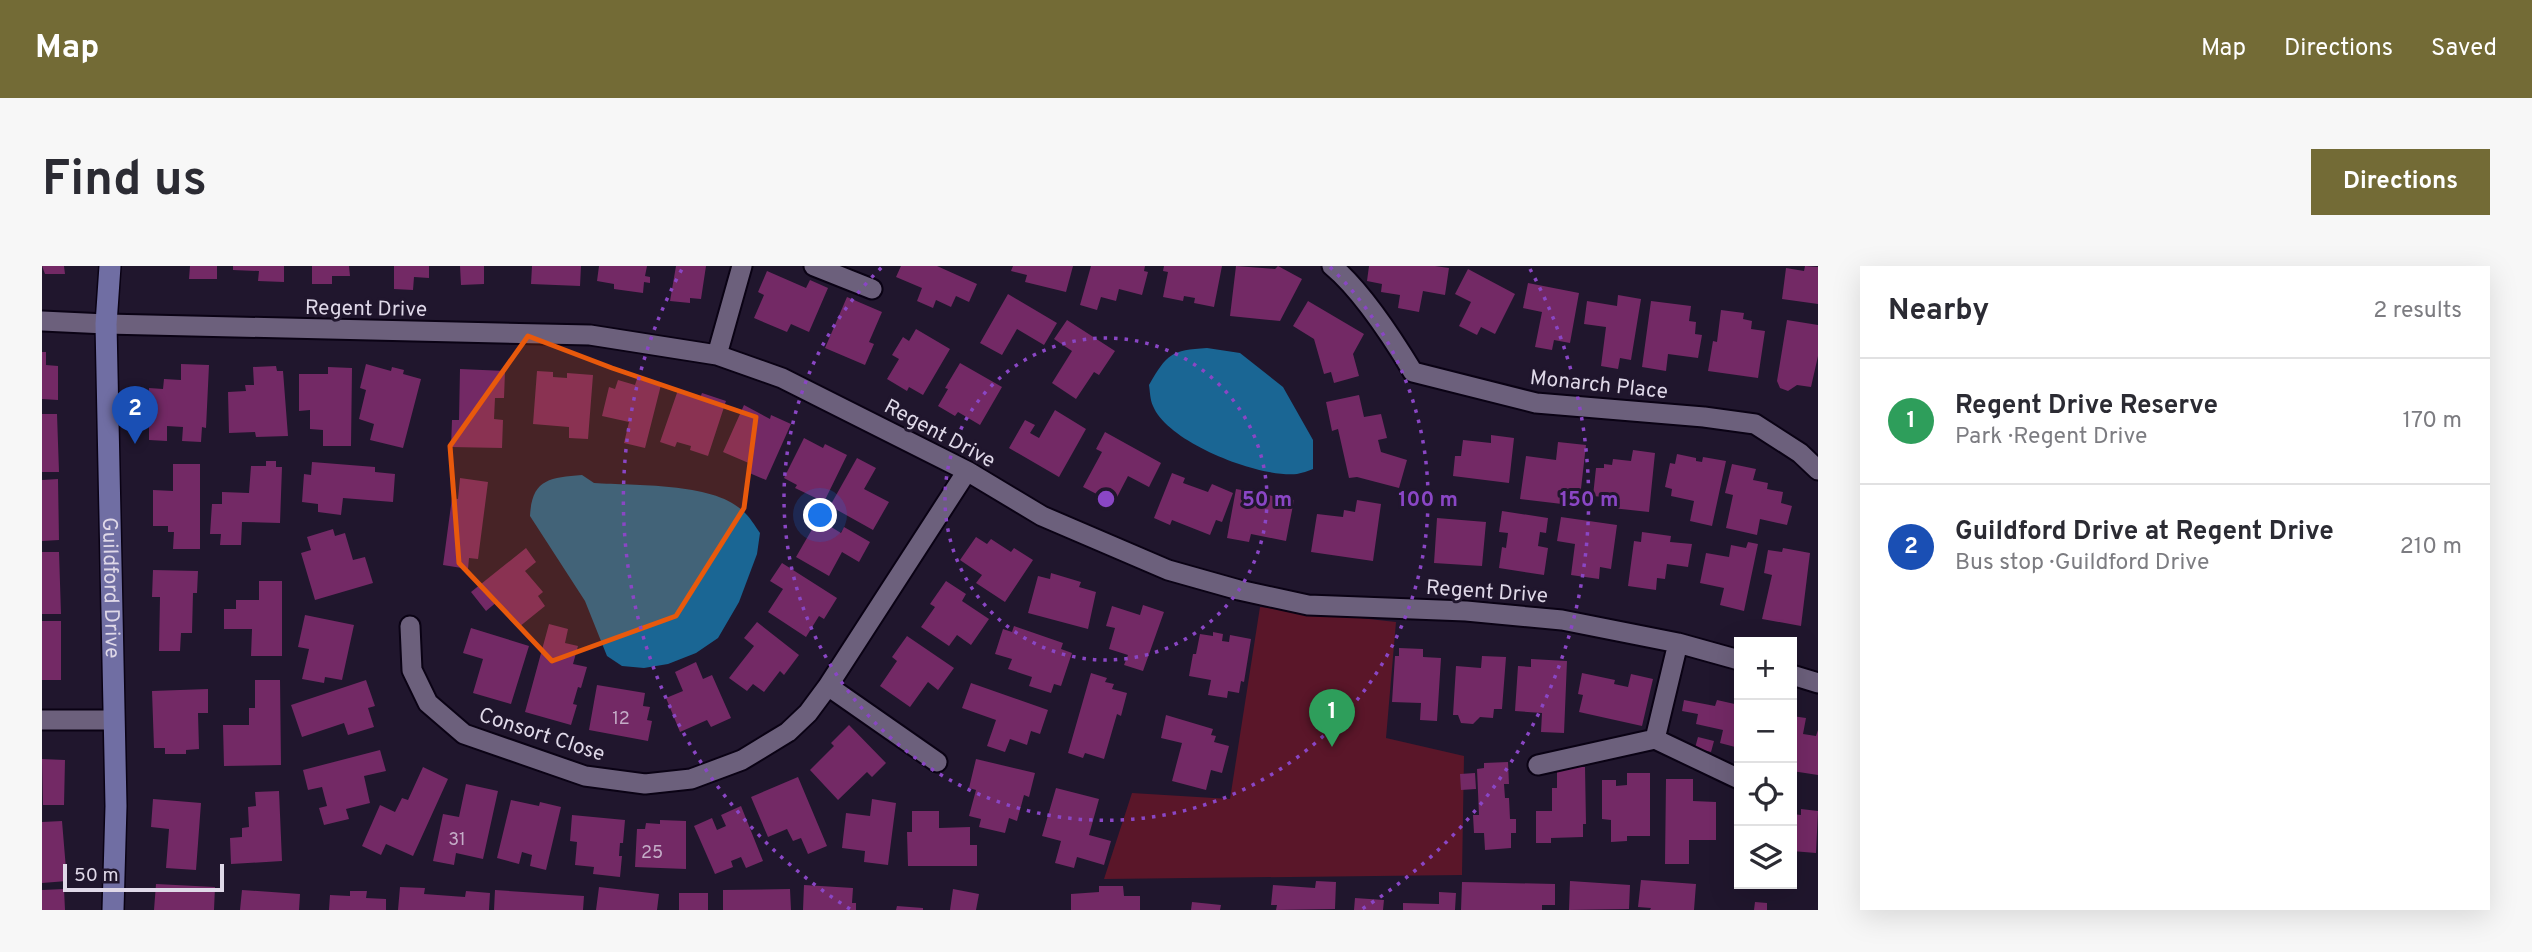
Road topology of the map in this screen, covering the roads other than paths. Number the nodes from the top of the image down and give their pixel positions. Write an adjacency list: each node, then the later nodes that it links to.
1 (110, 266): 7 (street, Guildford Drive)
2 (742, 266): 8 (street)
3 (814, 266): 5 (street)
4 (1332, 266): 9 (street, Monarch Place)
5 (872, 289)
6 (42, 321): 7 (street, Regent Drive)
7 (106, 324): 8 (street, Regent Drive); 18 (street, Guildford Drive)
8 (717, 355): 10 (street, Regent Drive)
9 (1818, 470)
10 (967, 471): 12 (street, Regent Drive); 16 (street, Consort Close)
11 (410, 626): 16 (street, Consort Close)
12 (1678, 643): 13 (street, Regent Drive); 19 (street)
13 (1734, 659)
14 (1797, 677): 15 (street)
15 (1818, 683)
16 (828, 686): 20 (street)
17 (42, 720): 18 (street)
18 (113, 720): 23 (street, Guildford Drive)
19 (1655, 739): 21 (street); 22 (street)
20 (937, 762)
21 (1538, 765)
22 (1734, 777)
23 (113, 910)

